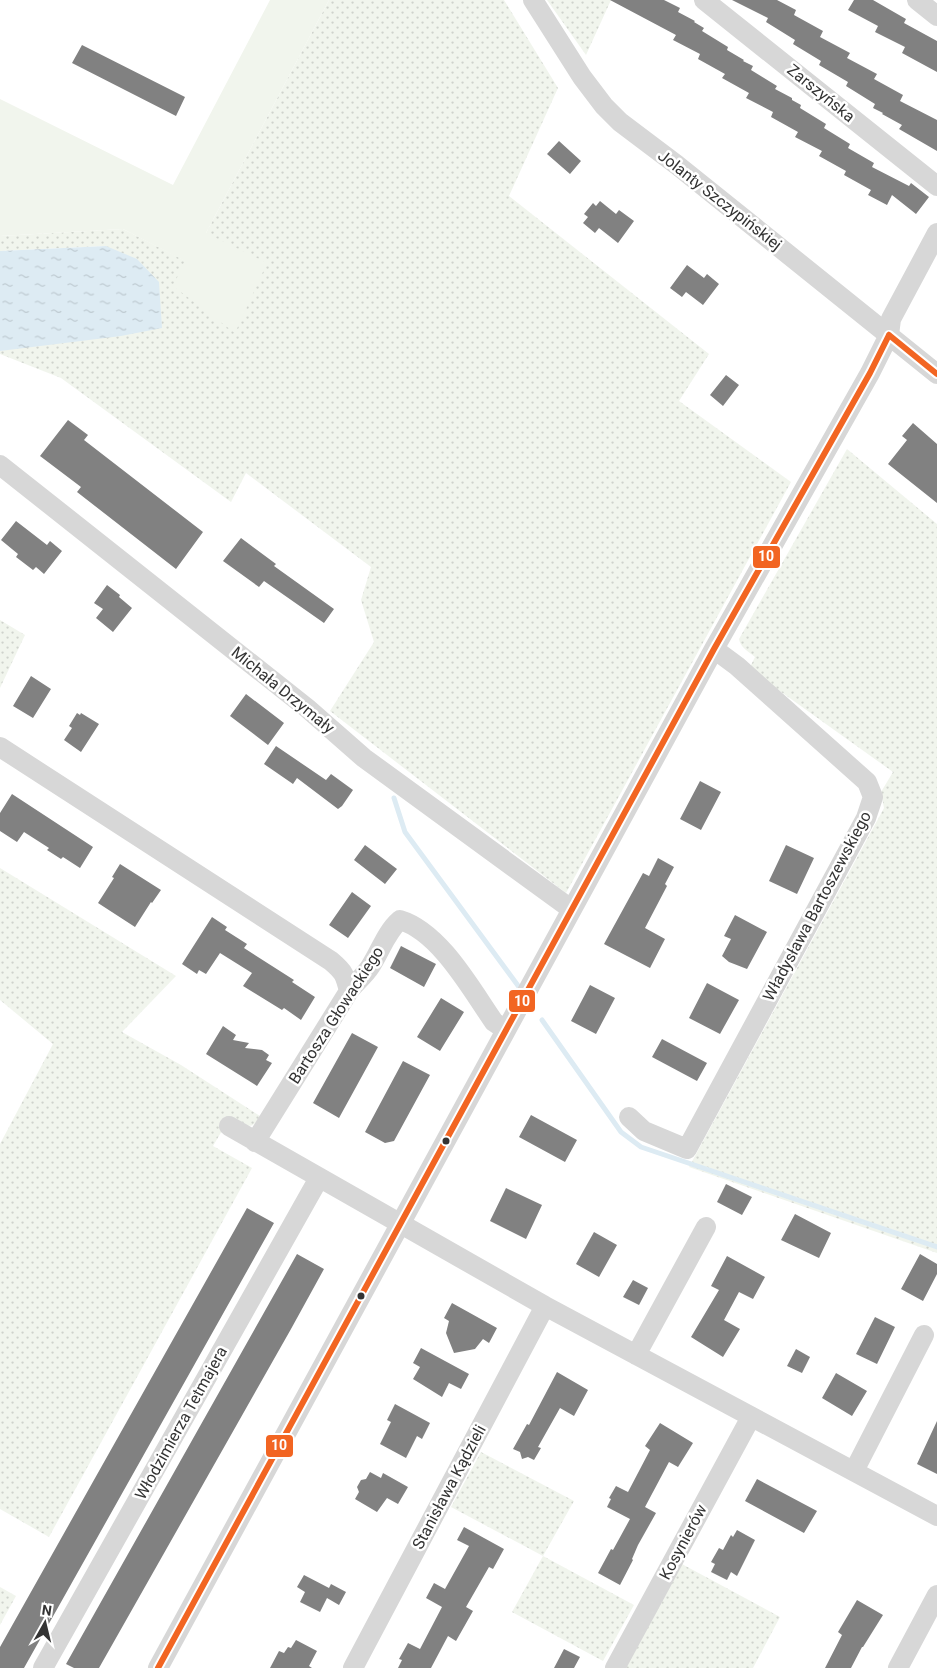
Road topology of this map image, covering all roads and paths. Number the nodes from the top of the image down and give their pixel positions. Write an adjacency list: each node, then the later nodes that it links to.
1 (533, 0): 7 (street, Jolanty Szczypińskiej)
2 (704, 0): 5 (street, Zarszyńska)
3 (917, 0): 4 (street)
4 (937, 16)
5 (937, 186)
6 (937, 233): 7 (street)
7 (889, 335): 8 (street, Jolanty Szczypińskiej); 10 (street)
8 (937, 374)
9 (0, 465): 12 (street, Michała Drzymały)
10 (714, 649): 12 (street); 15 (street, Władysława Bartoszewskiego)
11 (0, 748): 13 (street)
12 (571, 909): 14 (street)
13 (349, 991): 14 (street, Bartosza Głowackiego); 17 (street, Bartosza Głowackiego)
14 (506, 1030): 19 (street)
15 (630, 1117)
16 (229, 1126): 17 (street)
17 (255, 1142): 18 (street)
18 (319, 1178): 19 (street); 28 (street, Włodzimierza Tetmajera)
19 (401, 1224): 21 (street); 29 (street)
20 (706, 1227): 23 (street)
21 (545, 1306): 23 (street); 30 (street, Stanisława Kądzieli)
22 (924, 1335): 25 (street)
23 (636, 1355): 24 (street)
24 (751, 1417): 25 (street); 31 (street, Kosynierów)
25 (854, 1471): 26 (street)
26 (937, 1516)
27 (937, 1595): 32 (street)
28 (43, 1668)
29 (158, 1668)
30 (353, 1668)
31 (615, 1668)
32 (898, 1668)

